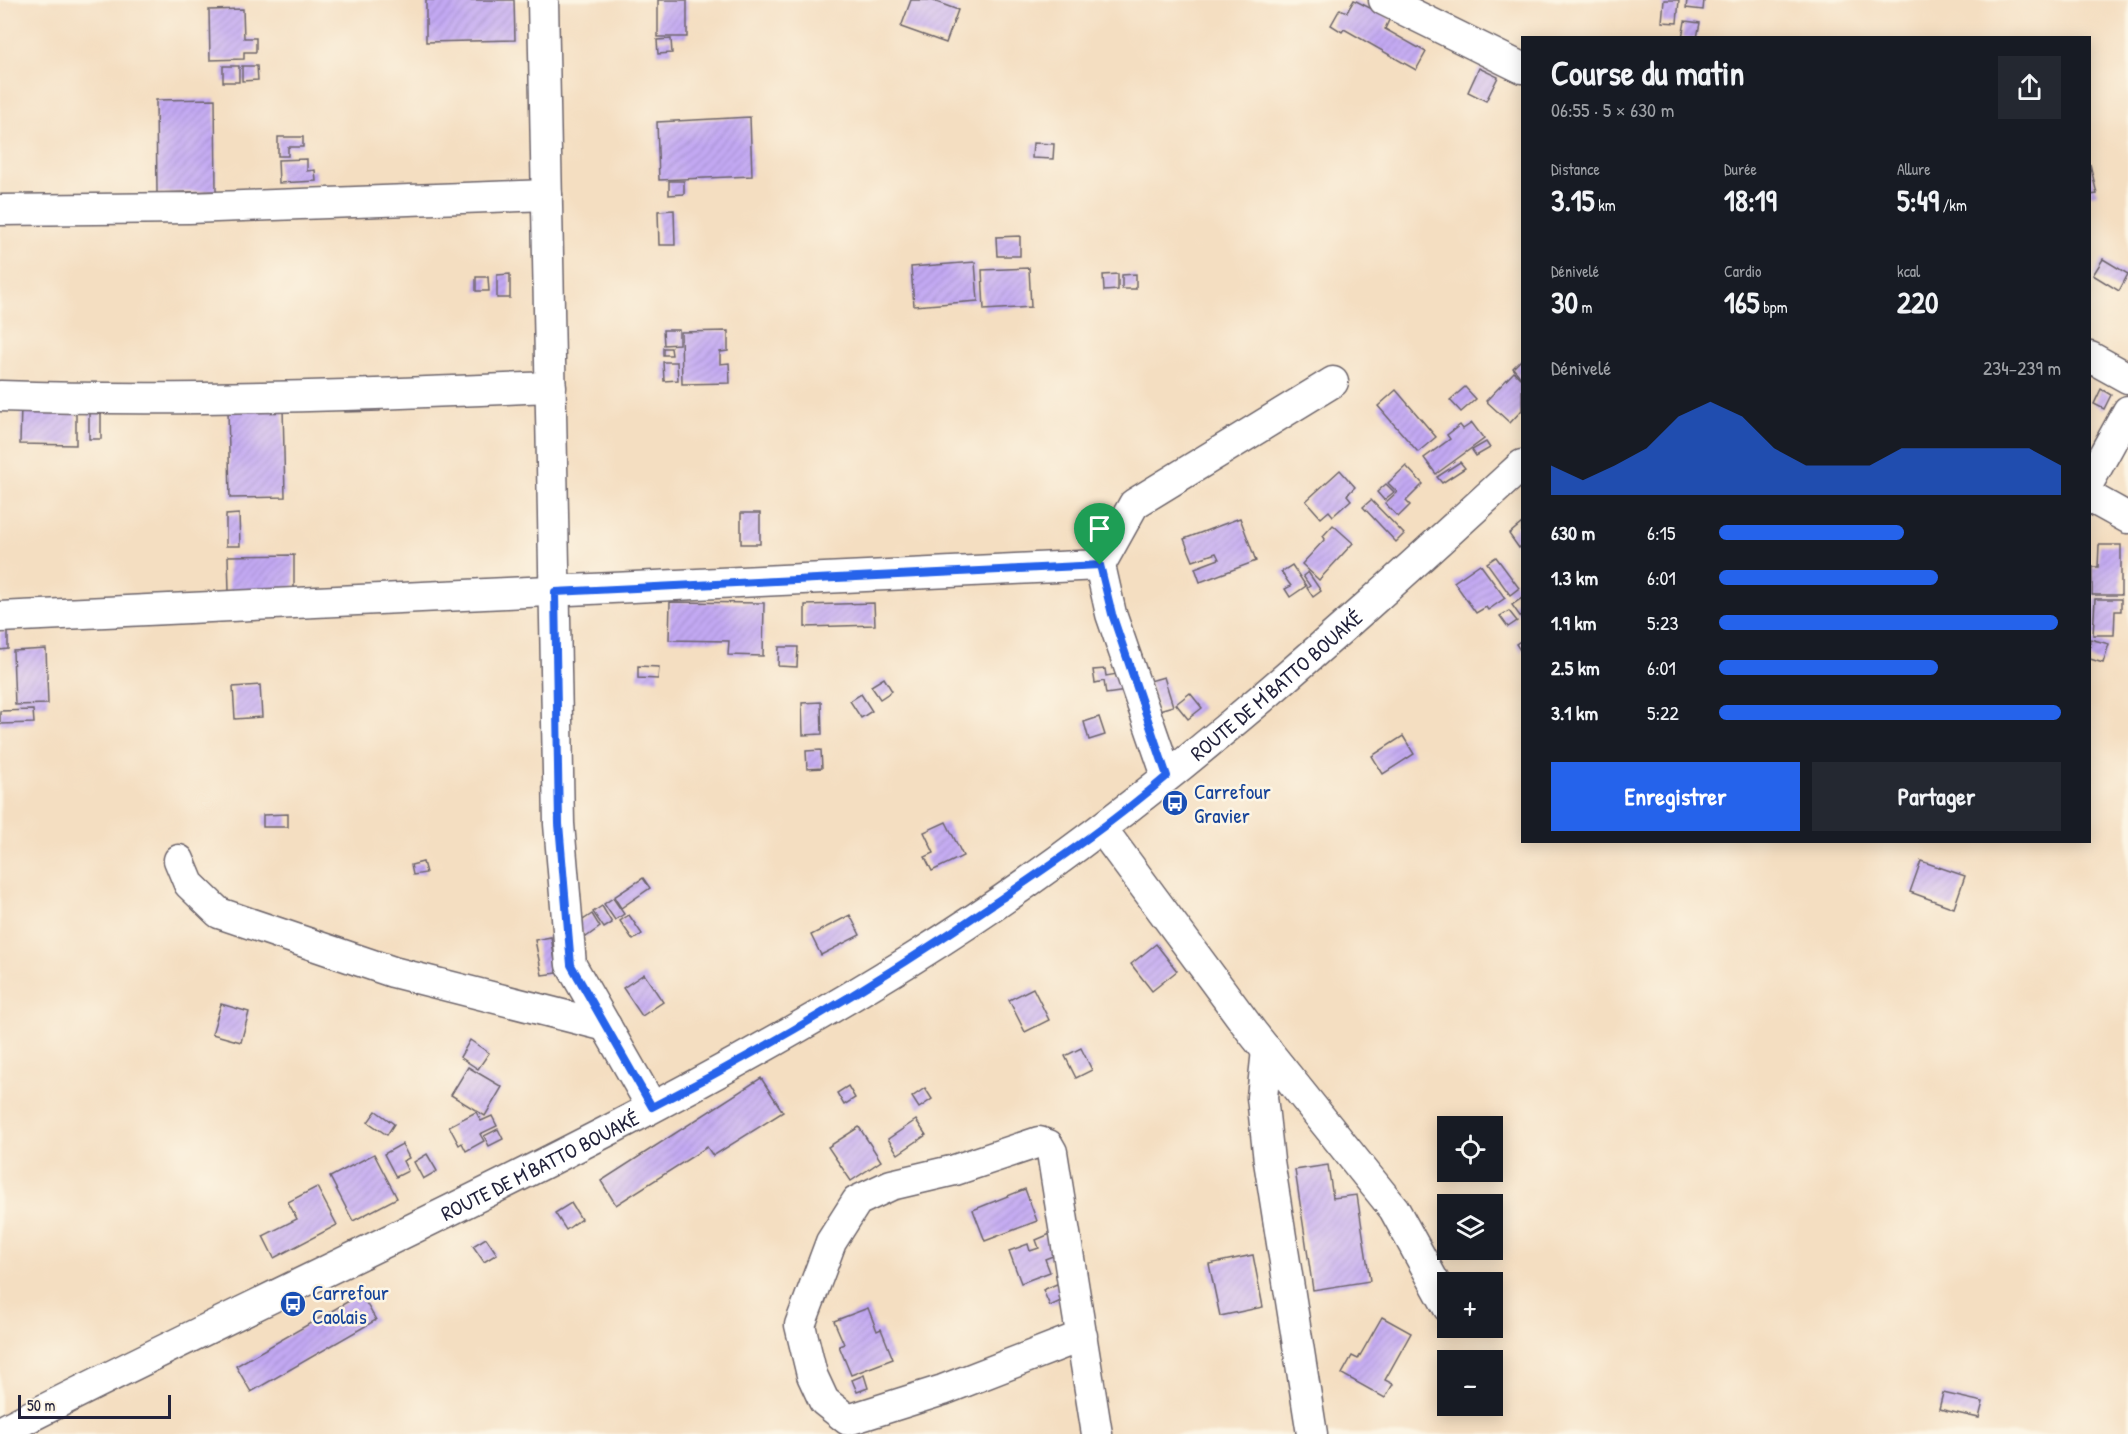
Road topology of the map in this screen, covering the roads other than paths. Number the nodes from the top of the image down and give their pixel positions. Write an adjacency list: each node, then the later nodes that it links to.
1 (543, 0): 4 (street)
2 (1384, 0): 3 (street)
3 (1521, 68)
4 (548, 195): 5 (street); 9 (street)
5 (0, 210)
6 (2091, 358): 7 (street)
7 (2128, 378)
8 (1333, 382): 16 (street)
9 (551, 387): 10 (street); 17 (street)
10 (0, 396)
11 (2128, 411): 13 (street)
12 (1521, 466): 19 (street, ROUTE DE M'BATTO BOUAKÉ)
13 (2091, 478)
14 (2091, 498): 15 (street)
15 (2128, 518)
16 (1100, 565): 17 (street); 19 (street)
17 (555, 592): 18 (street); 22 (street)
18 (0, 617)
19 (1167, 776): 20 (street, ROUTE DE M'BATTO BOUAKÉ)
20 (1102, 829): 23 (street); 24 (street, ROUTE DE M'BATTO BOUAKÉ)
21 (179, 860): 22 (street)
22 (606, 1026): 24 (street)
23 (1267, 1050): 25 (street); 29 (street)
24 (652, 1107): 27 (street, ROUTE DE M'BATTO BOUAKÉ)
25 (1437, 1287)
26 (1082, 1336): 26 (street); 28 (street)
27 (0, 1432)
28 (1097, 1434)
29 (1312, 1434)

